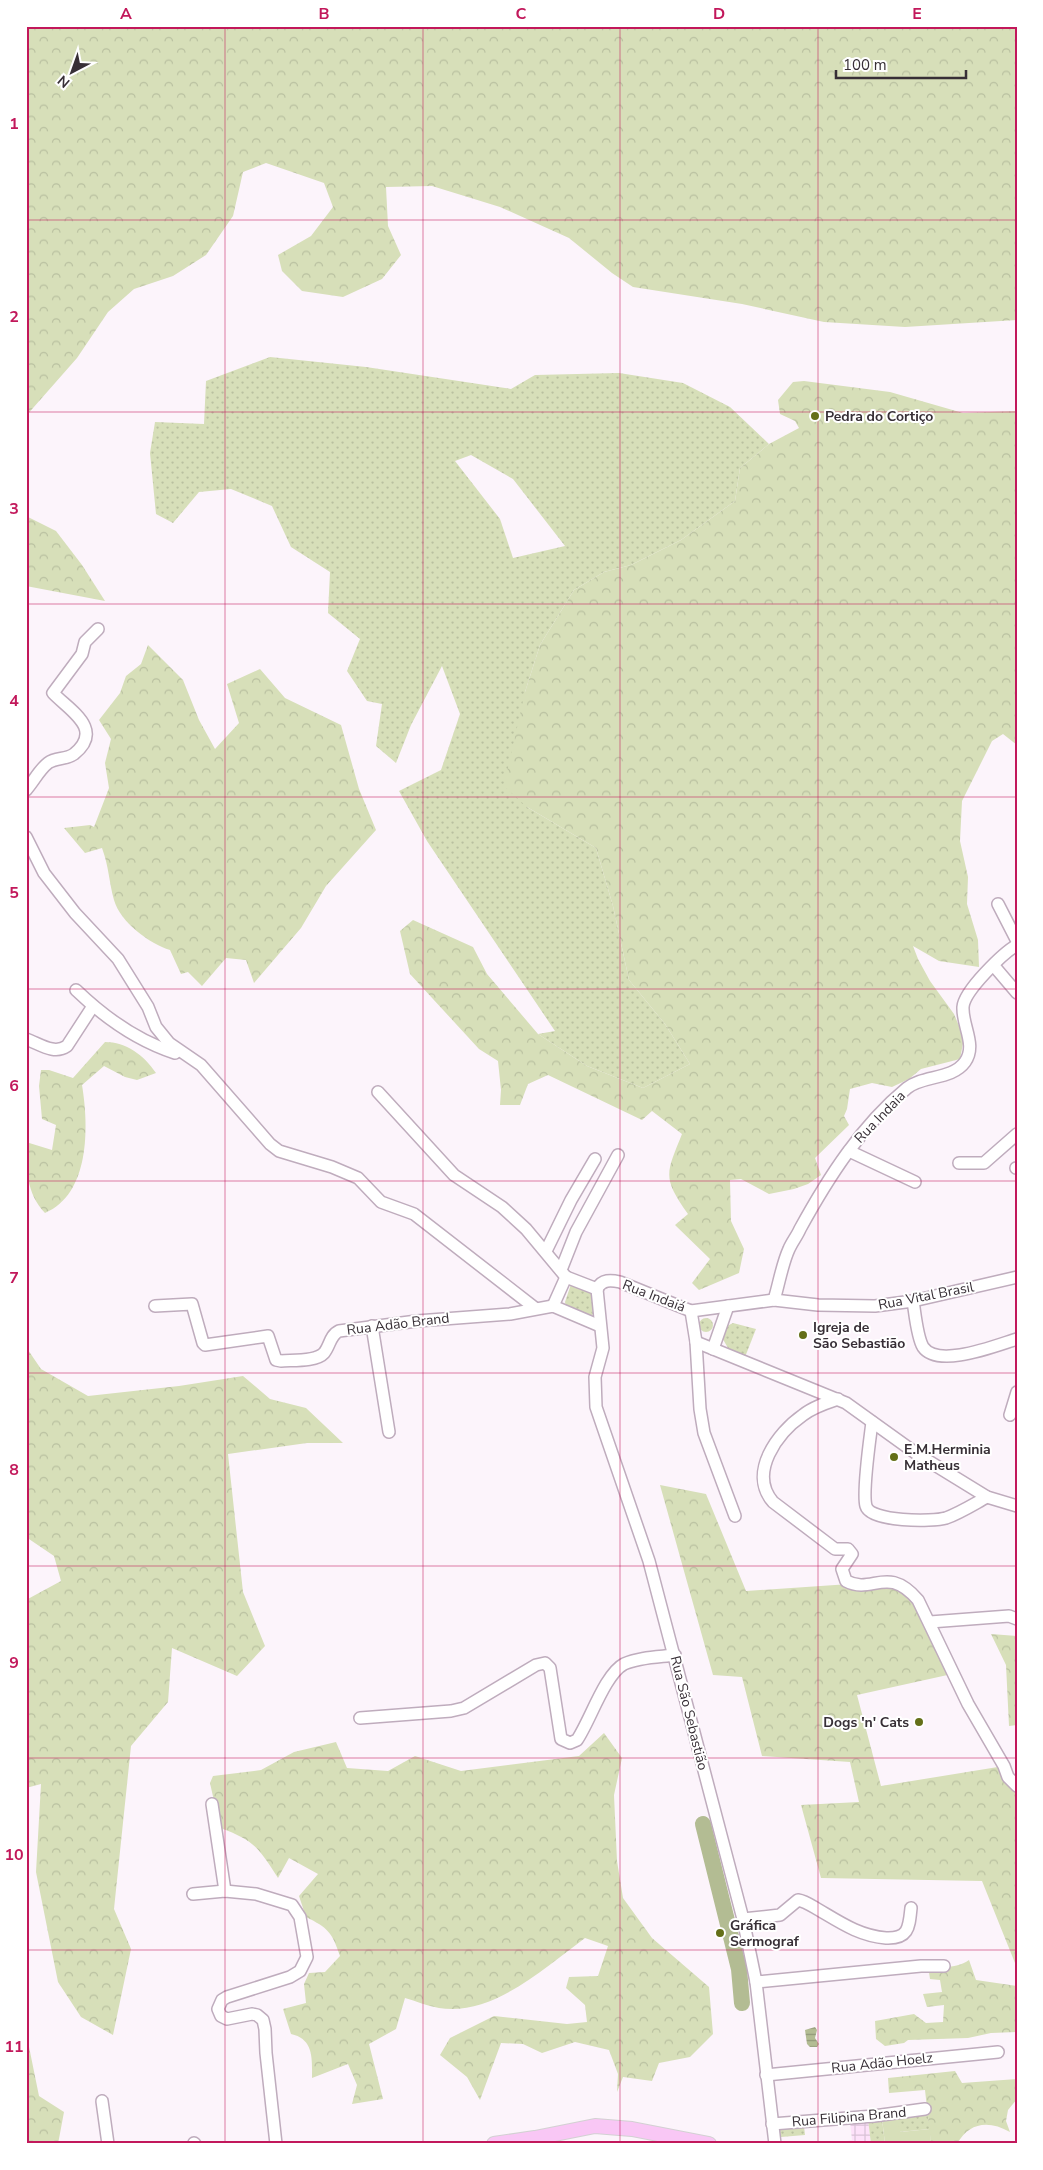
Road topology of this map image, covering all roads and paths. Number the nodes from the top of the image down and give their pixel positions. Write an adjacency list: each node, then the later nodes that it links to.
1 (98, 629): 2 (street)
2 (26, 790)
3 (26, 837): 12 (street)
4 (998, 904): 5 (street)
5 (1017, 941)
6 (1017, 945): 7 (street, Rua Indaia)
7 (994, 966): 9 (street); 15 (street, Rua Indaia)
8 (76, 990): 10 (street)
9 (1017, 993)
10 (93, 1006): 11 (street); 12 (street)
11 (26, 1039)
12 (189, 1057): 29 (street)
13 (378, 1092): 20 (street)
14 (1017, 1134): 18 (street)
15 (848, 1151): 19 (street); 24 (street, Rua Indaia)
16 (618, 1155): 21 (street)
17 (595, 1159): 20 (street)
18 (959, 1163)
19 (915, 1182)
20 (546, 1251): 21 (street)
21 (564, 1273): 23 (street); 27 (street)
22 (1017, 1277): 25 (street, Rua Vital Brasil)
23 (597, 1288): 30 (street, Rua Indaiá); 32 (street, Rua São Sebastião)
24 (774, 1300): 25 (street, Rua Vital Brasil); 28 (street, Rua Indaiá)
25 (913, 1300): 33 (street)
26 (155, 1306): 31 (street, Rua Adão Brand)
27 (553, 1306): 29 (street, Rua Adão Brand); 32 (street)
28 (728, 1306): 30 (street, Rua Indaiá); 35 (street)
29 (534, 1308): 31 (street, Rua Adão Brand)
30 (691, 1311): 34 (street)
31 (372, 1326): 40 (street)
32 (600, 1326): 46 (street, Rua São Sebastião)
33 (1017, 1339)
34 (696, 1342): 35 (street); 43 (street)
35 (713, 1349): 37 (street)
36 (1017, 1392): 38 (street)
37 (838, 1399): 39 (street); 45 (street)
38 (1010, 1415)
39 (872, 1422): 41 (street); 41 (street)
40 (388, 1432)
41 (987, 1497): 42 (street)
42 (1017, 1506)
43 (735, 1516)
44 (1017, 1619): 45 (street)
45 (930, 1622): 48 (street)
46 (675, 1655): 47 (street); 53 (street, Rua São Sebastião)
47 (360, 1718)
48 (1017, 1786)
49 (212, 1804): 50 (street)
50 (225, 1892): 51 (street); 62 (street)
51 (193, 1894)
52 (911, 1908): 53 (street)
53 (743, 1919): 55 (street, Rua São Sebastião)
54 (944, 1966): 55 (street)
55 (756, 1982): 57 (street, Rua São Sebastião)
56 (998, 2052): 57 (street, Rua Adão Hoelz)
57 (766, 2074): 60 (street, Rua São Sebastião)
58 (102, 2101): 61 (street)
59 (925, 2109): 60 (street, Rua Filipina Brand)
60 (772, 2124): 65 (street, Rua São Sebastião)
61 (108, 2144)
62 (276, 2144)
63 (494, 2144): 64 (main road)
64 (709, 2144)
65 (775, 2144)

